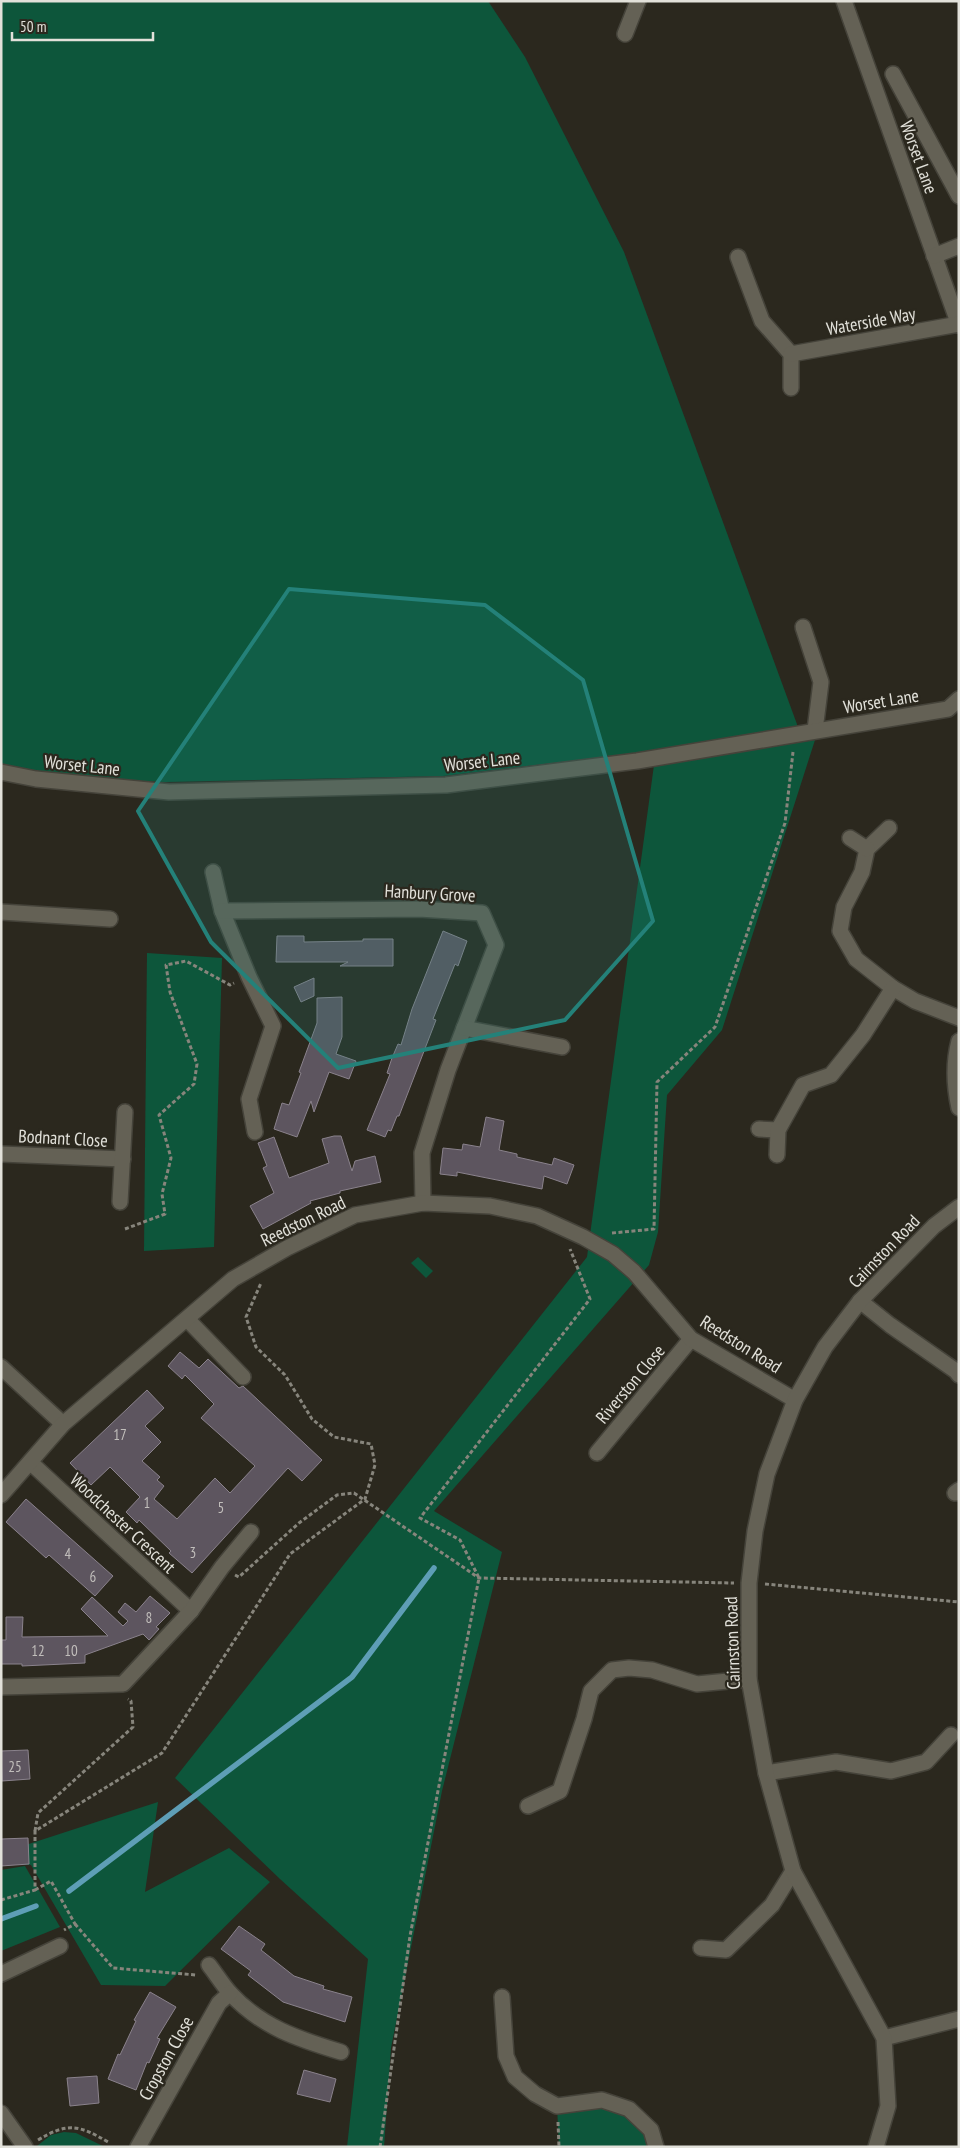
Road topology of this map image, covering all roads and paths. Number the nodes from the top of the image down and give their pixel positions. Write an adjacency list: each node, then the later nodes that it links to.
1 (638, 1): 3 (street)
2 (844, 1): 7 (street, Worset Lane)
3 (625, 34)
4 (893, 74): 5 (street)
5 (959, 196)
6 (959, 246): 7 (street)
7 (934, 256): 9 (street, Worset Lane)
8 (738, 257): 10 (street)
9 (959, 324): 10 (street, Waterside Way)
10 (791, 354): 11 (street)
11 (791, 388)
12 (803, 627): 14 (street)
13 (959, 699): 14 (street, Worset Lane)
14 (815, 730): 15 (street, Worset Lane)
15 (795, 734): 16 (street, Worset Lane); 42 (path)
16 (1, 772)
17 (889, 828): 19 (street)
18 (850, 838): 19 (street)
19 (867, 848): 25 (street)
20 (213, 872): 21 (street)
21 (222, 911): 24 (street); 27 (street, Hanbury Grove)
22 (1, 912): 23 (street)
23 (110, 919)
24 (249, 977): 34 (street); 41 (path)
25 (893, 988): 26 (street); 33 (street)
26 (959, 1018)
27 (464, 1028): 29 (street); 39 (street, Hanbury Grove)
28 (959, 1041): 30 (street)
29 (562, 1047)
30 (959, 1108)
31 (124, 1112): 37 (street)
32 (759, 1129): 33 (street)
33 (778, 1130): 36 (street)
34 (255, 1132)
35 (1, 1154): 37 (street, Bodnant Close)
36 (777, 1155)
37 (123, 1159): 38 (street)
38 (120, 1202)
39 (423, 1203): 46 (street, Reedston Road); 47 (street, Reedston Road)
40 (959, 1207): 45 (street, Cairnston Road)
41 (125, 1229)
42 (604, 1234)
43 (570, 1248): 59 (path)
44 (264, 1276): 56 (path)
45 (860, 1301): 49 (street); 51 (street, Cairnston Road)
46 (187, 1319): 50 (street); 52 (street, Reedston Road)
47 (691, 1338): 51 (street, Reedston Road); 53 (street, Riverston Close)
48 (1, 1367): 52 (street)
49 (959, 1375)
50 (243, 1376)
51 (795, 1400): 60 (street, Cairnston Road)
52 (62, 1424): 54 (street, Reedston Road)
53 (597, 1453)
54 (30, 1462): 55 (street, Reedston Road); 62 (street, Woodchester Crescent)
55 (1, 1494)
56 (365, 1499): 58 (path); 59 (path); 69 (path)
57 (251, 1532): 58 (street)
58 (222, 1567): 62 (street)
59 (479, 1578): 60 (path); 88 (path)
60 (749, 1583): 61 (path); 63 (street, Cairnston Road)
61 (959, 1602)
62 (192, 1611): 64 (street)
63 (748, 1679): 67 (street, Cairnston Road); 68 (street)
64 (1, 1687)
65 (125, 1695): 69 (path)
66 (950, 1735): 67 (street)
67 (766, 1773): 70 (street, Cairnston Road)
68 (528, 1806)
69 (35, 1831): 71 (path)
70 (792, 1870): 75 (street); 81 (street, Cairnston Road)
71 (35, 1890): 72 (path); 73 (path)
72 (1, 1900)
73 (75, 1924): 74 (path); 76 (path)
74 (60, 1939): 77 (street)
75 (701, 1948)
76 (204, 1970): 78 (street)
77 (1, 1974)
78 (230, 1992): 82 (street); 87 (street, Cropston Close)
79 (502, 1997): 83 (street)
80 (959, 2019): 81 (street)
81 (884, 2038): 91 (street, Cairnston Road)
82 (341, 2052)
83 (557, 2106): 89 (path); 90 (street)
84 (3, 2119): 86 (street)
85 (108, 2142): 86 (path)
86 (30, 2144)
87 (139, 2146)
88 (380, 2147)
89 (559, 2147)
90 (656, 2147)
91 (876, 2147)

